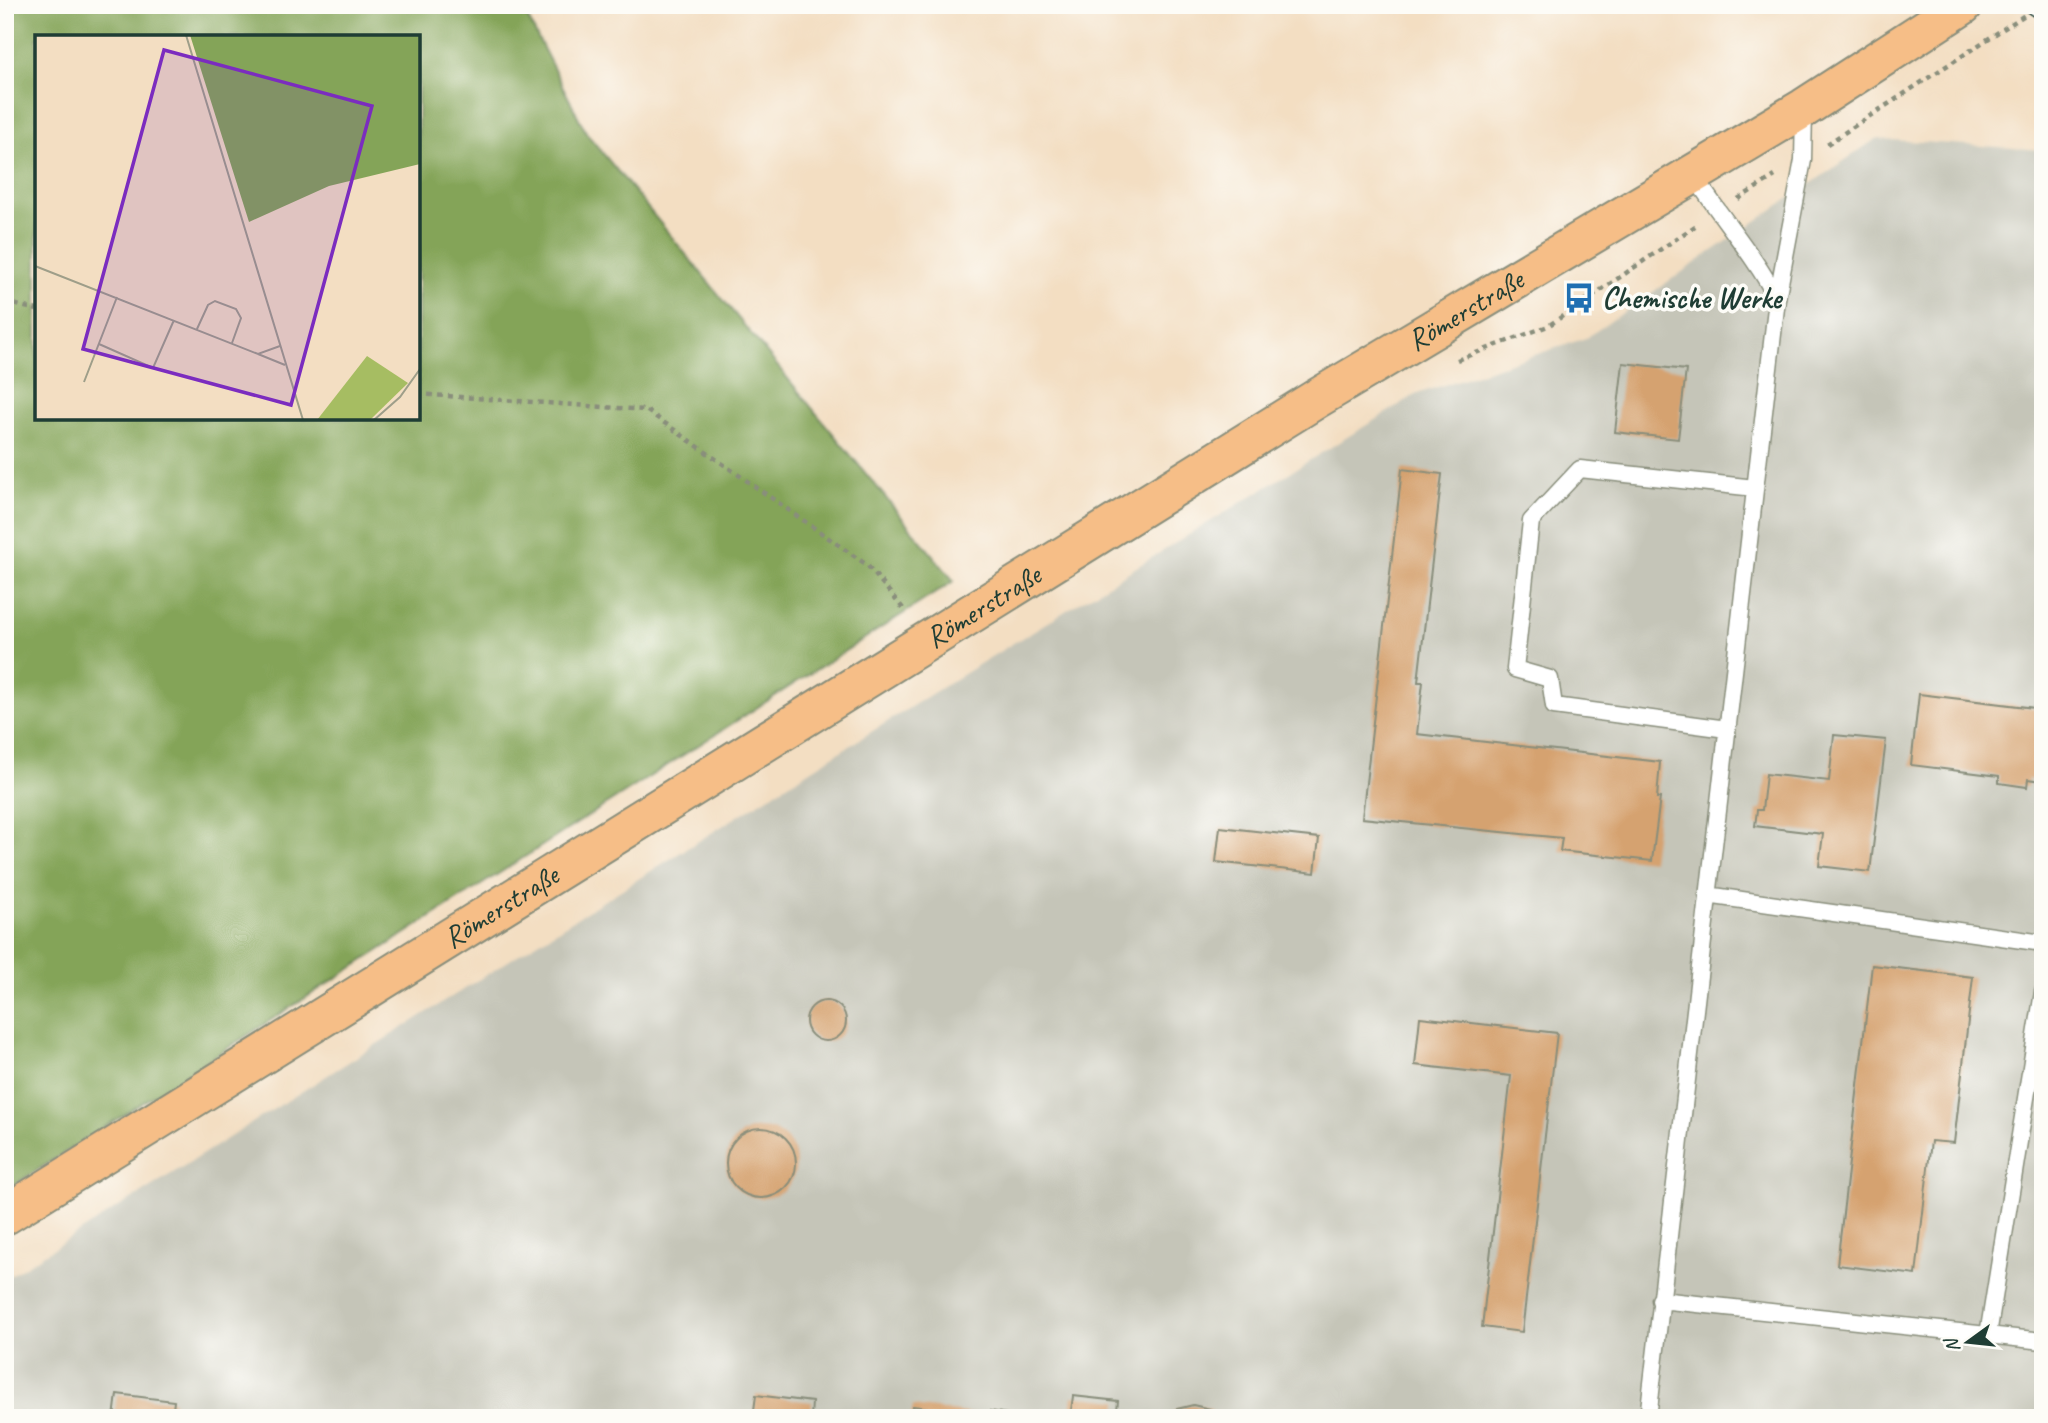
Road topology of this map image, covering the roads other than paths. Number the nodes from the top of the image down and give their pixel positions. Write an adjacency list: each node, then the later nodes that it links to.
1 (1963, 5): 2 (main road, Römerstraße)
2 (1804, 108): 3 (main road, Römerstraße); 4 (lane)
3 (1693, 174): 4 (lane); 10 (main road, Römerstraße)
4 (1777, 299): 5 (lane)
5 (1755, 488): 6 (lane); 6 (lane)
6 (1727, 729): 7 (lane)
7 (1707, 895): 8 (lane); 11 (lane)
8 (2043, 943)
9 (2043, 992): 12 (lane)
10 (5, 1215)
11 (1660, 1300): 12 (lane); 14 (lane)
12 (1988, 1335): 13 (lane)
13 (2043, 1341)
14 (1648, 1418)

